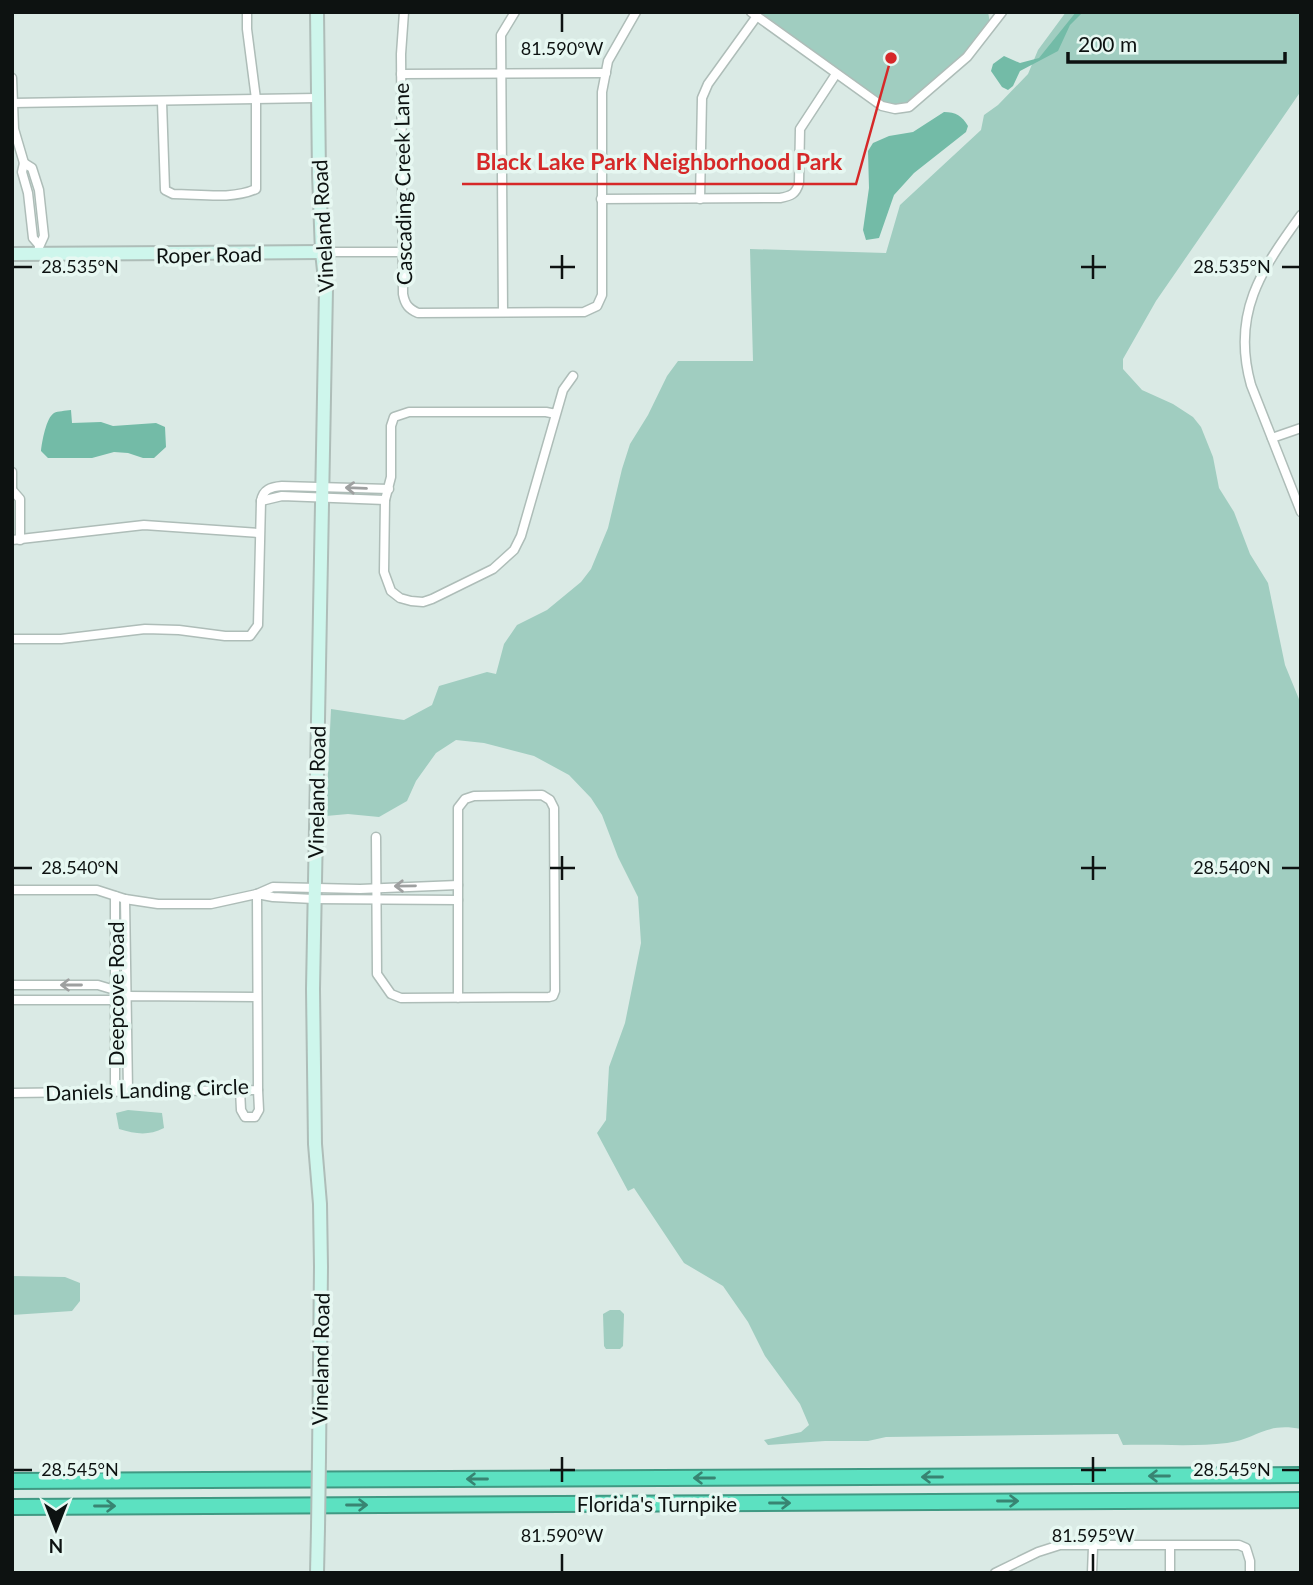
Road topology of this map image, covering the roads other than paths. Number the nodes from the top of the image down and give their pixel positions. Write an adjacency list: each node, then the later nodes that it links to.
1 (247, 12): 14 (street)
2 (317, 12): 13 (main road, Vineland Road)
3 (404, 12): 10 (street, Cascading Creek Lane)
4 (515, 12): 8 (street)
5 (636, 12): 9 (street)
6 (1000, 13): 11 (street)
7 (754, 14): 11 (street); 21 (street)
8 (502, 73): 9 (street); 10 (street); 27 (street)
9 (606, 73): 20 (street)
10 (401, 74): 25 (street, Cascading Creek Lane)
11 (836, 74): 21 (street)
12 (12, 78): 16 (street)
13 (317, 98): 14 (street); 24 (main road, Vineland Road)
14 (256, 99): 15 (street); 15 (street)
15 (162, 102): 16 (street)
16 (13, 103): 17 (street)
17 (24, 163): 18 (street); 19 (street)
18 (39, 190): 19 (street); 23 (street)
19 (28, 193): 23 (street)
20 (601, 199): 21 (street); 27 (street, Cascading Creek Lane)
21 (700, 199)
22 (1301, 215): 31 (street)
23 (39, 249): 24 (main road, Roper Road); 26 (main road, Roper Road)
24 (322, 252): 25 (street); 37 (main road, Vineland Road)
25 (403, 252): 27 (street, Cascading Creek Lane)
26 (12, 254)
27 (503, 313)
28 (573, 376): 29 (street)
29 (556, 414): 35 (street); 39 (street)
30 (1301, 428): 31 (street)
31 (1272, 438): 41 (street)
32 (13, 472): 33 (street)
33 (12, 481): 36 (street)
34 (282, 486): 37 (street); 38 (street); 40 (street)
35 (389, 489): 37 (street, one-way to 37); 39 (street)
36 (13, 491): 43 (street)
37 (322, 493): 38 (street); 39 (street); 51 (main road, Vineland Road)
38 (282, 496): 40 (street)
39 (385, 500)
40 (261, 501): 42 (street)
41 (1301, 512)
42 (259, 533): 43 (street); 44 (street)
43 (16, 540)
44 (12, 639)
45 (376, 837): 48 (street)
46 (458, 885): 48 (street, one-way to 48); 58 (street); 63 (street)
47 (281, 887): 51 (street); 52 (street); 54 (street)
48 (376, 887): 49 (street); 57 (street)
49 (353, 888): 51 (street); 56 (street)
50 (12, 890): 53 (street)
51 (314, 893): 54 (street); 56 (street); 77 (main road, Vineland Road, bridge)
52 (257, 894): 54 (street); 55 (street); 62 (street, Daniels Landing Circle)
53 (115, 896): 55 (street); 60 (street, Deepcove Road)
54 (281, 898)
55 (125, 899): 61 (street, Deepcove Road)
56 (353, 899): 57 (street)
57 (376, 900): 58 (street); 63 (street)
58 (458, 900): 63 (street)
59 (12, 985): 60 (street, one-way to 59)
60 (115, 989): 61 (street); 65 (street, Deepcove Road)
61 (127, 996): 62 (street); 65 (street); 69 (street, Deepcove Road)
62 (257, 998): 67 (street, Daniels Landing Circle)
63 (458, 998)
64 (12, 1000): 65 (street)
65 (115, 1000): 68 (street, Deepcove Road)
66 (240, 1090): 67 (street, Daniels Landing Circle); 67 (street); 69 (street, Daniels Landing Circle)
67 (258, 1090)
68 (115, 1091): 69 (street, Daniels Landing Circle); 70 (street, Daniels Landing Circle)
69 (128, 1091)
70 (12, 1093)
71 (1301, 1475): 72 (highway, Florida's Turnpike, one-way to 72)
72 (12, 1481)
73 (1301, 1500): 74 (highway, Florida's Turnpike, one-way to 73)
74 (12, 1507)
75 (1170, 1546): 76 (street); 80 (street); 81 (street)
76 (1093, 1547): 78 (street); 79 (street)
77 (317, 1573)
78 (995, 1573)
79 (1092, 1573)
80 (1170, 1573)
81 (1250, 1573)

